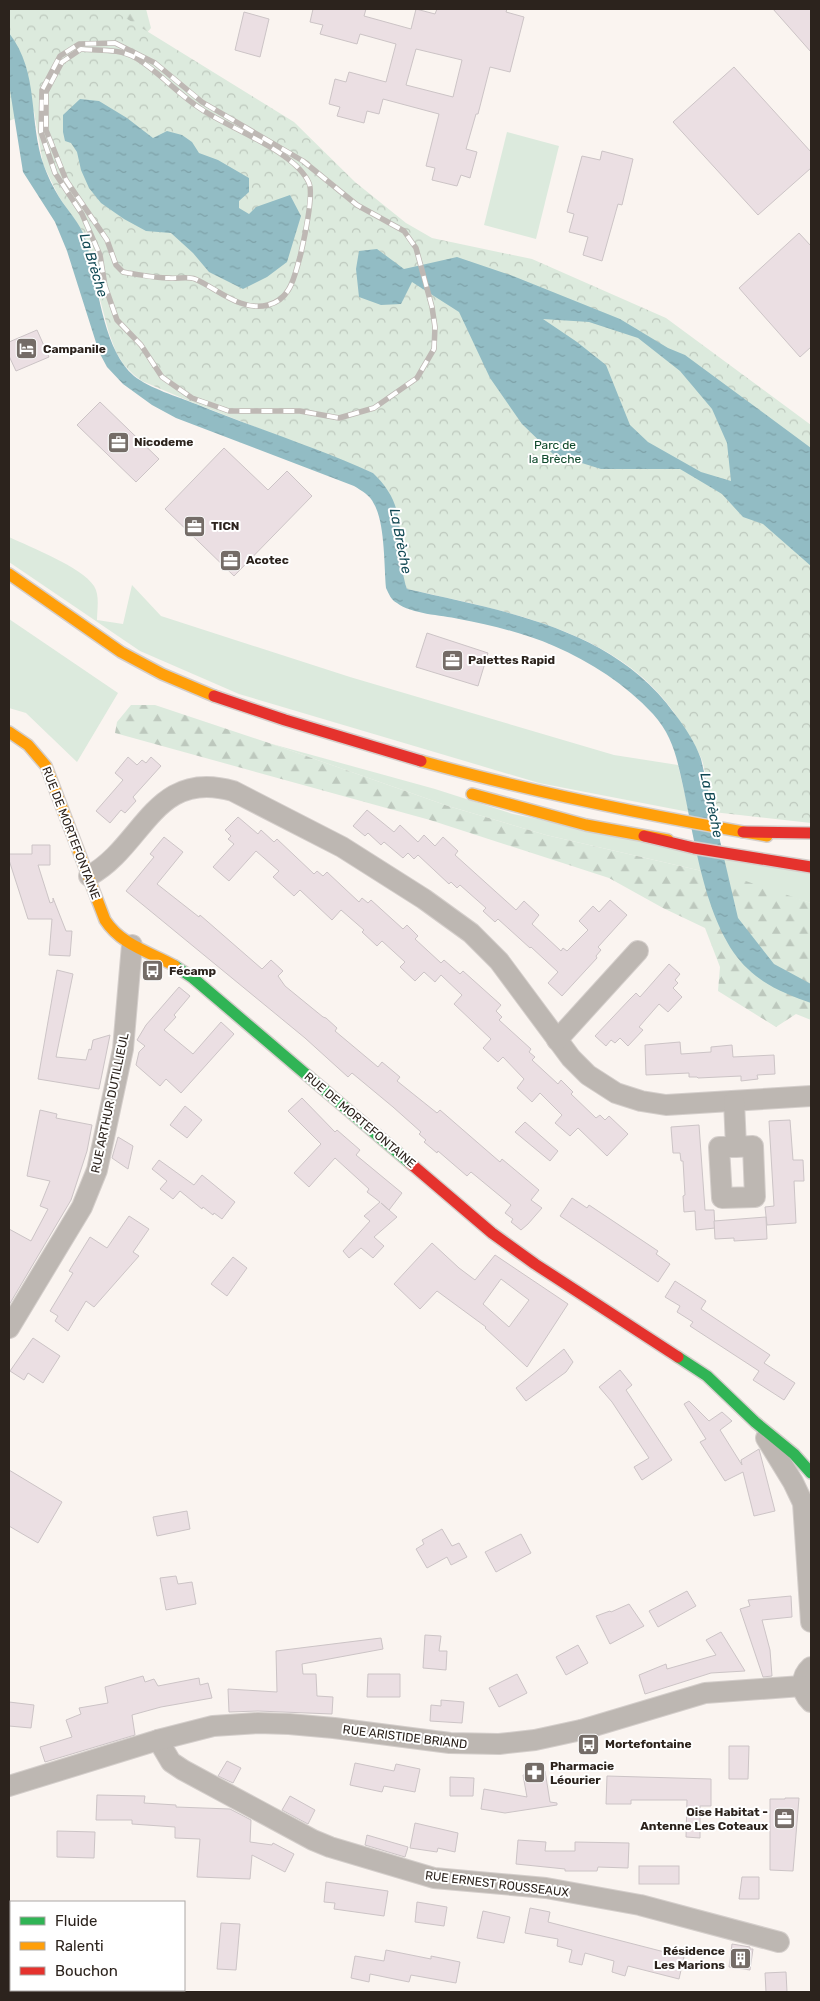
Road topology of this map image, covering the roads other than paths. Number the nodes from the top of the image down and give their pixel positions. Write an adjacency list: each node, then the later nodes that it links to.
1 (9, 574): 4 (main road)
2 (9, 732): 10 (main road, RUE DE MORTEFONTAINE)
3 (457, 790): 7 (main road)
4 (744, 832): 5 (main road); 6 (main road)
5 (811, 833)
6 (811, 842)
7 (728, 851): 8 (main road); 9 (main road)
8 (811, 857)
9 (811, 867)
10 (89, 876): 11 (main road, RUE DE MORTEFONTAINE); 13 (street)
11 (132, 945): 17 (street, RUE ARTHUR DUTILLIEUL); 18 (main road, RUE DE MORTEFONTAINE)
12 (638, 950): 13 (street)
13 (557, 1040): 15 (street)
14 (811, 1096): 15 (street)
15 (734, 1101): 16 (street)
16 (736, 1146)
17 (9, 1328)
18 (755, 1422): 19 (main road, RUE DE MORTEFONTAINE); 20 (street, RUE DE MORTEFONTAINE)
19 (811, 1473)
20 (806, 1491): 21 (street, RUE DE MORTEFONTAINE)
21 (811, 1622)
22 (809, 1683): 23 (street, RUE ARISTIDE BRIAND)
23 (158, 1740): 24 (street, RUE ARISTIDE BRIAND); 25 (street, RUE ERNEST ROUSSEAUX)
24 (9, 1786)
25 (779, 1942)

